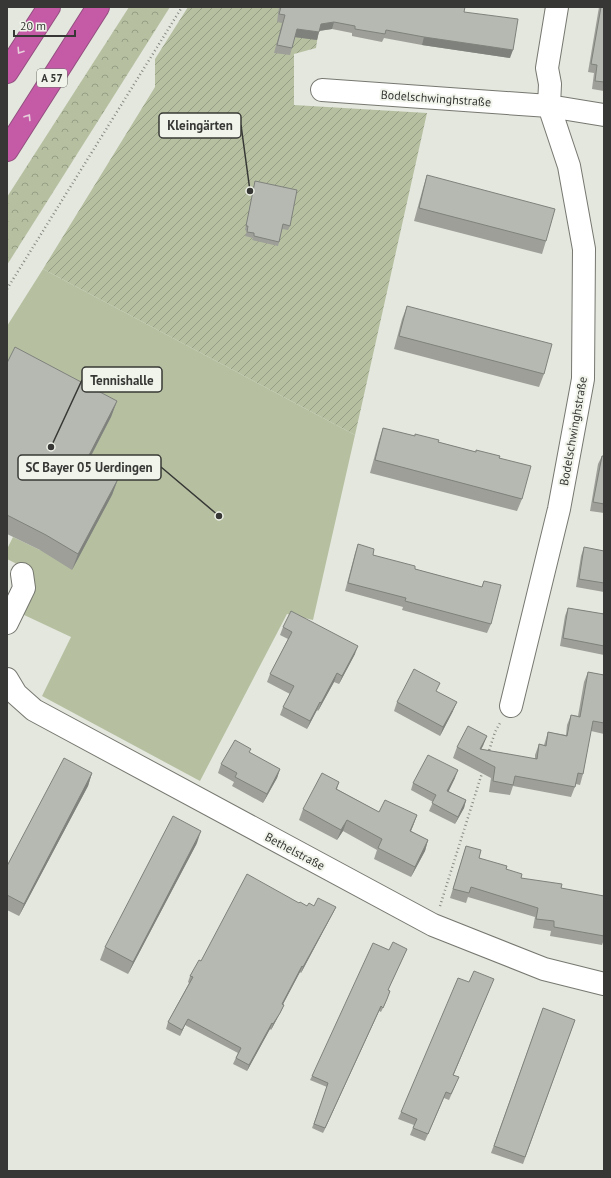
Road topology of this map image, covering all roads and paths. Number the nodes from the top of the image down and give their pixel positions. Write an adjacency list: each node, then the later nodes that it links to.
1 (49, 7): 5 (highway, one-way to 5)
2 (98, 7): 9 (highway, A 57, one-way to 2)
3 (182, 7): 10 (path)
4 (557, 7): 7 (street, Bodelschwinghstraße)
5 (7, 72)
6 (322, 90): 7 (street, Bodelschwinghstraße)
7 (549, 106): 8 (street, Bodelschwinghstraße); 14 (street, Bodelschwinghstraße)
8 (604, 115)
9 (7, 150)
10 (7, 289)
11 (22, 574): 12 (street)
12 (7, 623)
13 (7, 679): 17 (street, Bethelstraße)
14 (511, 706): 15 (path)
15 (488, 755)
16 (483, 770): 17 (path)
17 (433, 925): 18 (street, Bethelstraße)
18 (604, 984)

